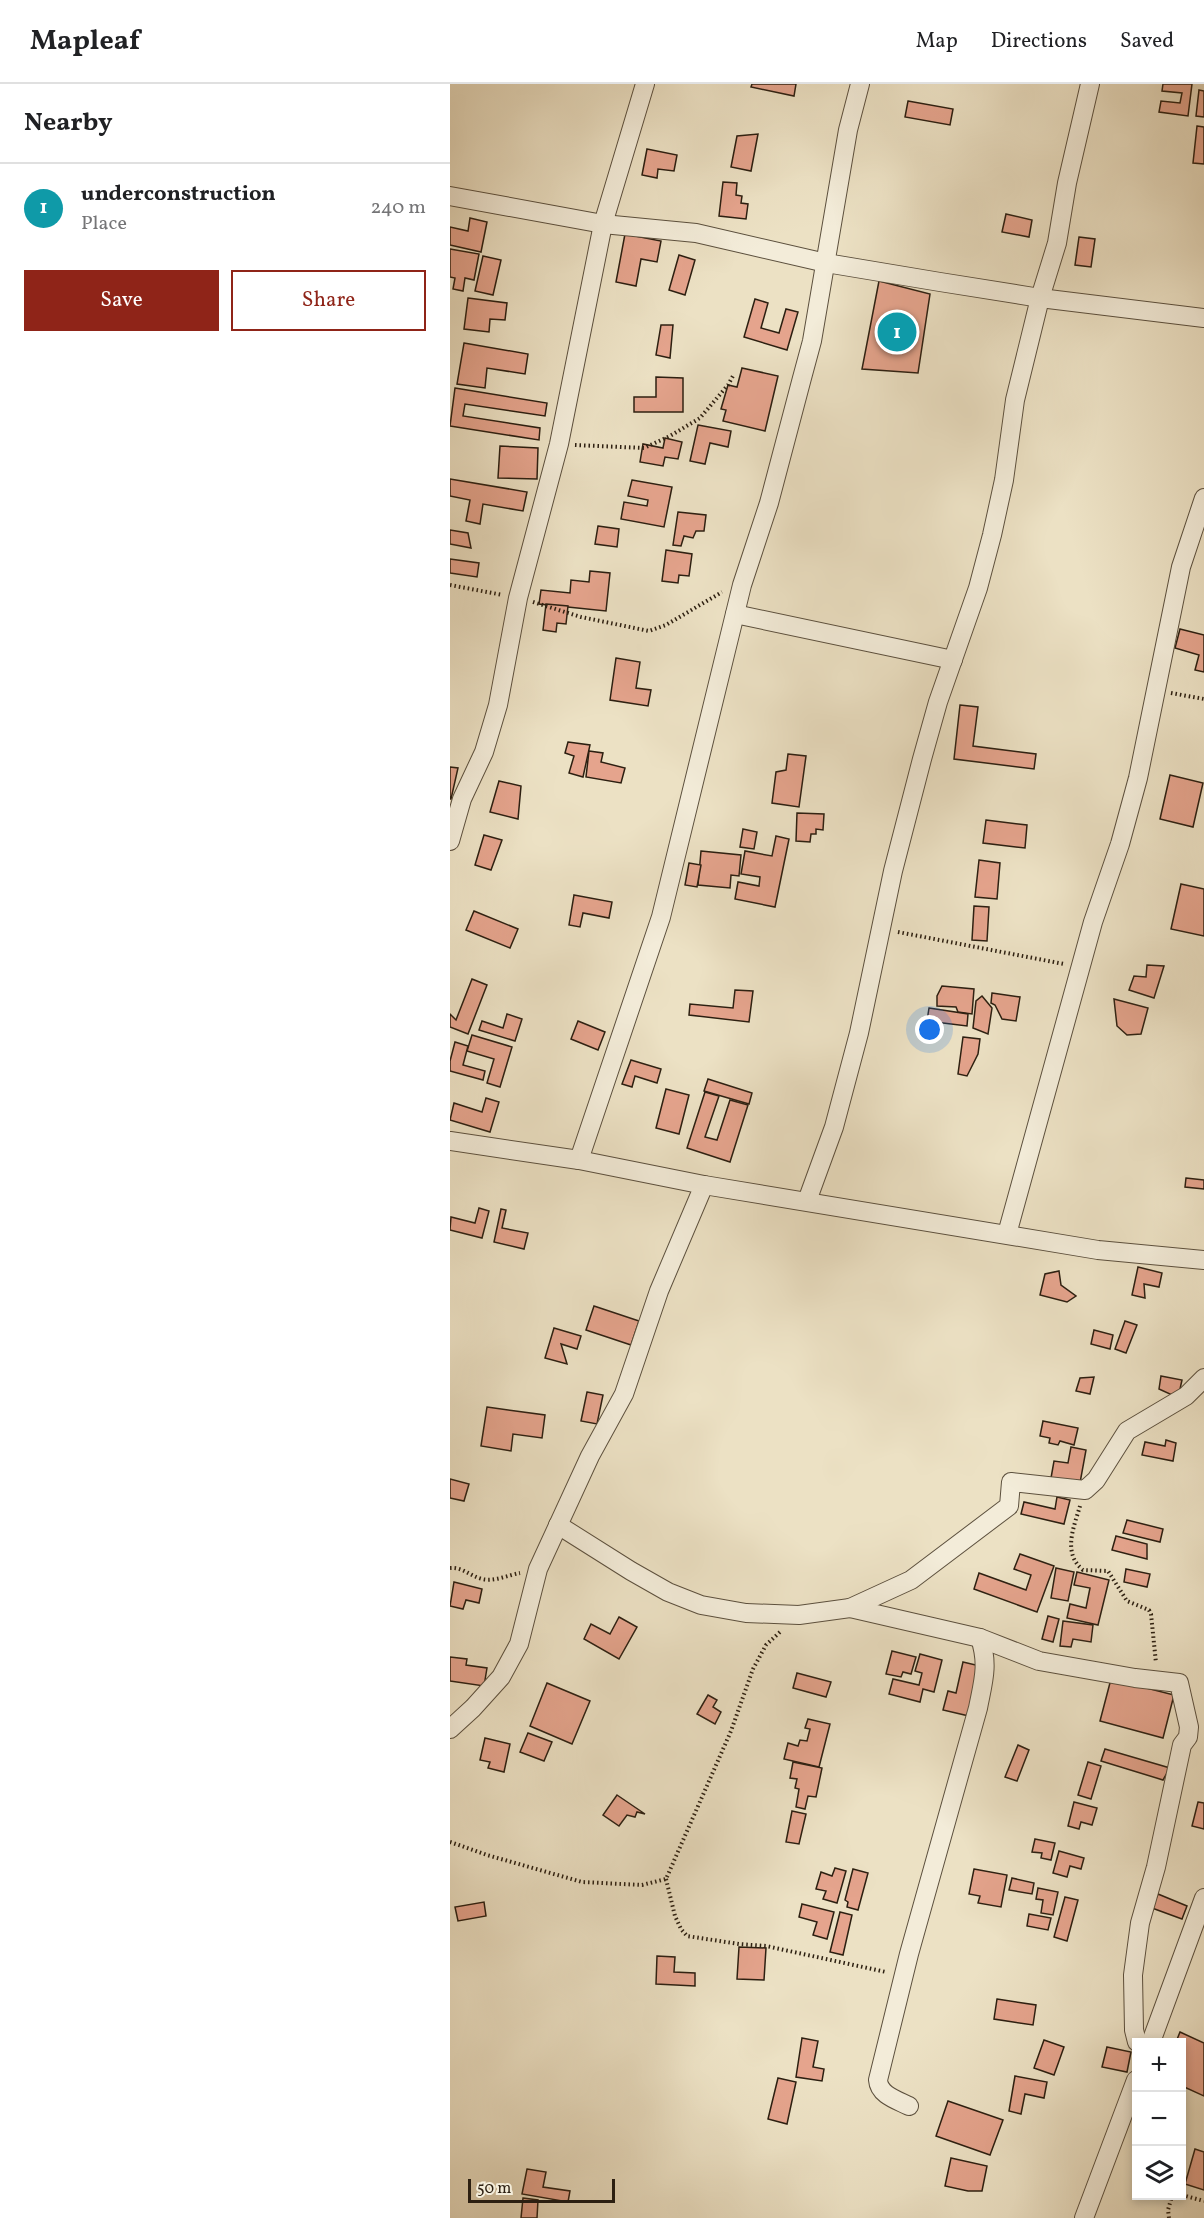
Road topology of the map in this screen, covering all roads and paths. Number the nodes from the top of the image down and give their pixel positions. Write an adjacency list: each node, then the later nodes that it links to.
1 (645, 84): 5 (street)
2 (860, 84): 6 (street)
3 (1090, 84): 7 (street)
4 (450, 196): 5 (street)
5 (603, 224): 6 (street); 10 (street)
6 (826, 263): 7 (street); 13 (street)
7 (1040, 298): 8 (street); 16 (street)
8 (1204, 318)
9 (734, 374): 10 (path)
10 (559, 444): 14 (street)
11 (1204, 498): 17 (street)
12 (450, 585): 14 (path)
13 (742, 585): 14 (path); 15 (street)
14 (518, 598): 19 (street)
15 (735, 614): 16 (street); 23 (street)
16 (952, 660): 20 (street)
17 (1156, 690): 18 (path); 21 (street)
18 (1204, 699)
19 (450, 841)
20 (883, 929): 21 (path); 25 (street)
21 (1080, 968): 26 (street)
22 (450, 1141): 23 (street)
23 (579, 1160): 24 (street)
24 (704, 1185): 25 (street); 30 (street)
25 (807, 1202): 26 (street)
26 (1007, 1234): 27 (street)
27 (1204, 1260)
28 (1204, 1378): 29 (street)
29 (1085, 1490): 33 (street); 36 (path)
30 (558, 1525): 32 (street); 34 (street)
31 (450, 1568): 32 (path)
32 (538, 1569): 37 (street)
33 (850, 1608): 34 (street); 35 (street)
34 (799, 1615): 39 (path)
35 (980, 1638): 36 (street); 41 (street)
36 (1179, 1683): 42 (street)
37 (450, 1729)
38 (450, 1842): 39 (path)
39 (666, 1879): 41 (path)
40 (1204, 1898): 43 (street)
41 (904, 1976): 45 (street)
42 (1136, 2038)
43 (1153, 2038)
44 (1132, 2092): 49 (street)
45 (909, 2106)
46 (1186, 2196): 48 (path)
47 (1171, 2200): 50 (path)
48 (1204, 2201)
49 (1084, 2218)
50 (1169, 2218)

